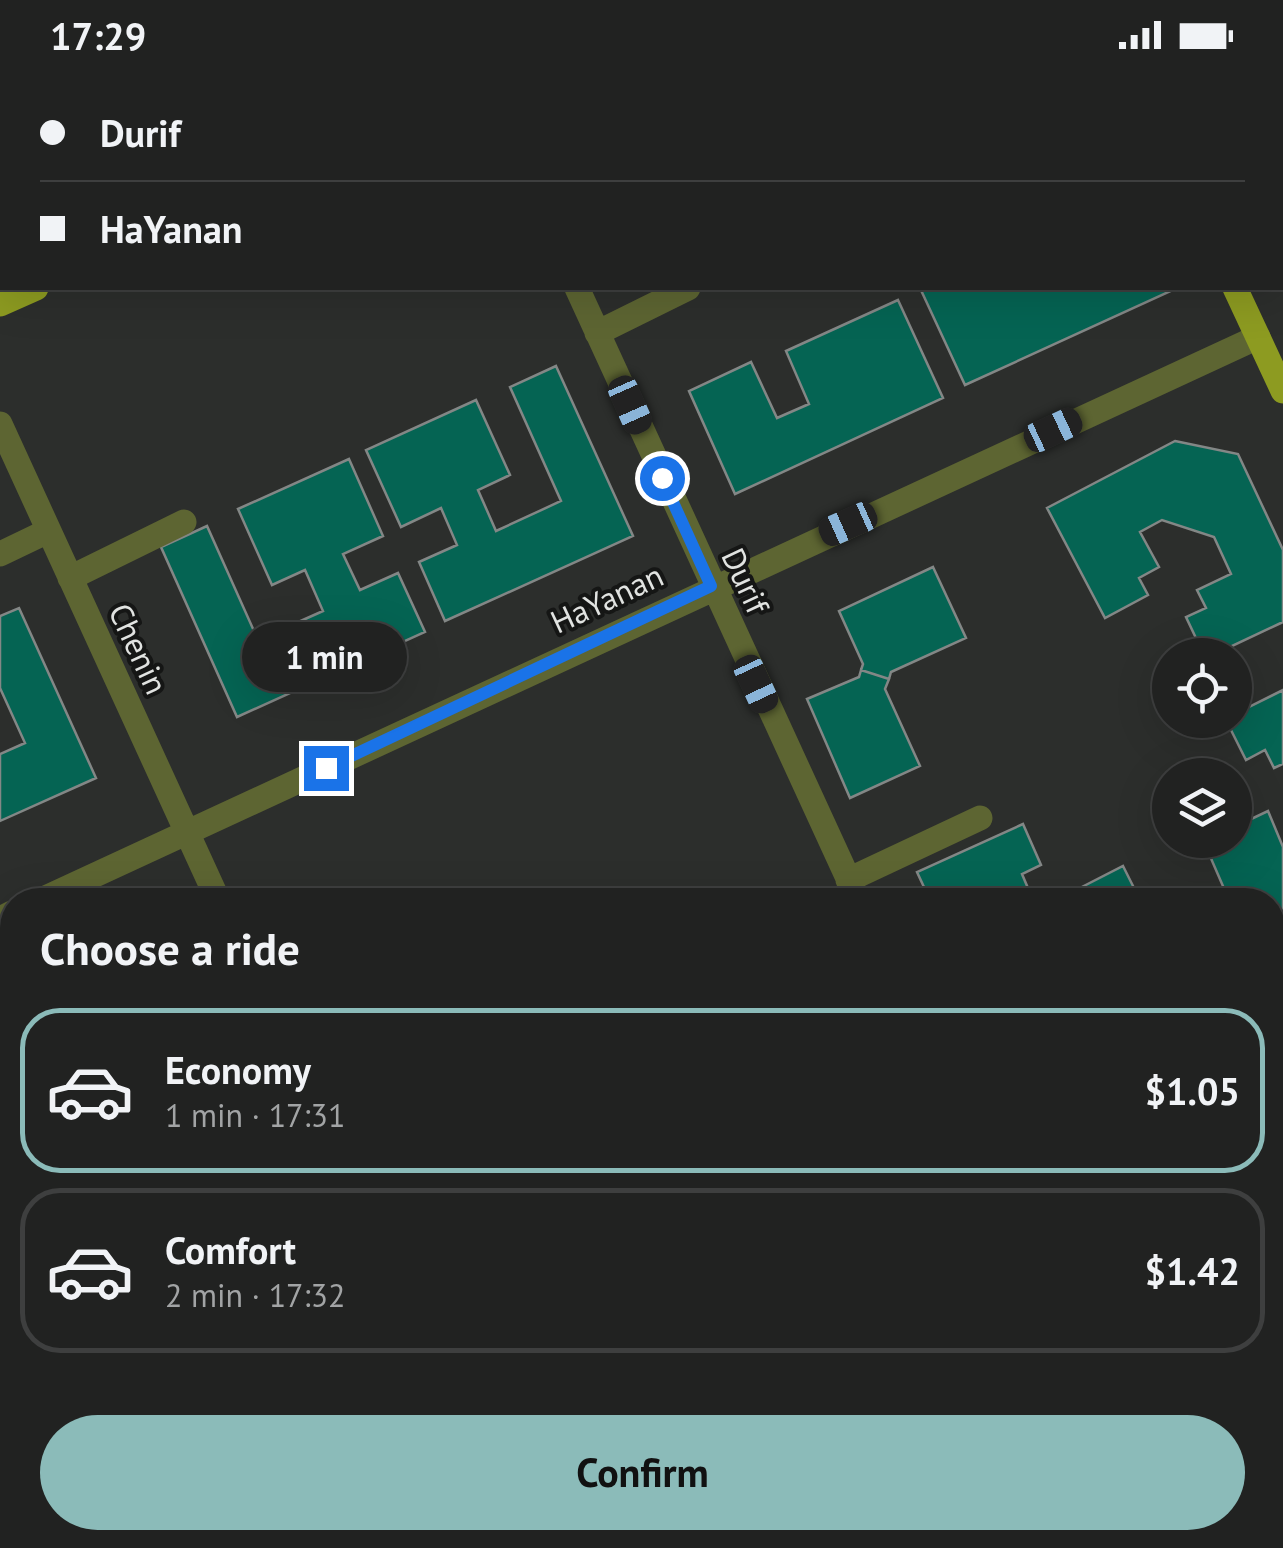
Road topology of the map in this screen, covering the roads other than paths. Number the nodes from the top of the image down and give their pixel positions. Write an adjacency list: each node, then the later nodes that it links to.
1 (32, 290): 5 (main road)
2 (578, 290): 6 (street, Durif)
3 (684, 290): 6 (street)
4 (1236, 290): 7 (main road)
5 (0, 304)
6 (597, 332): 14 (street, Durif)
7 (1258, 336): 8 (main road); 14 (street, HaYanan)
8 (1283, 391)
9 (0, 424): 11 (street, Chenin)
10 (184, 522): 13 (street)
11 (48, 531): 12 (street); 13 (street, Chenin)
12 (0, 554)
13 (70, 578): 16 (street, Chenin)
14 (711, 586): 16 (street, HaYanan); 19 (street, Durif)
15 (980, 818): 20 (street)
16 (187, 833): 17 (street, HaYanan); 18 (street, Chenin)
17 (68, 888)
18 (212, 888)
19 (852, 888)
20 (857, 888)

